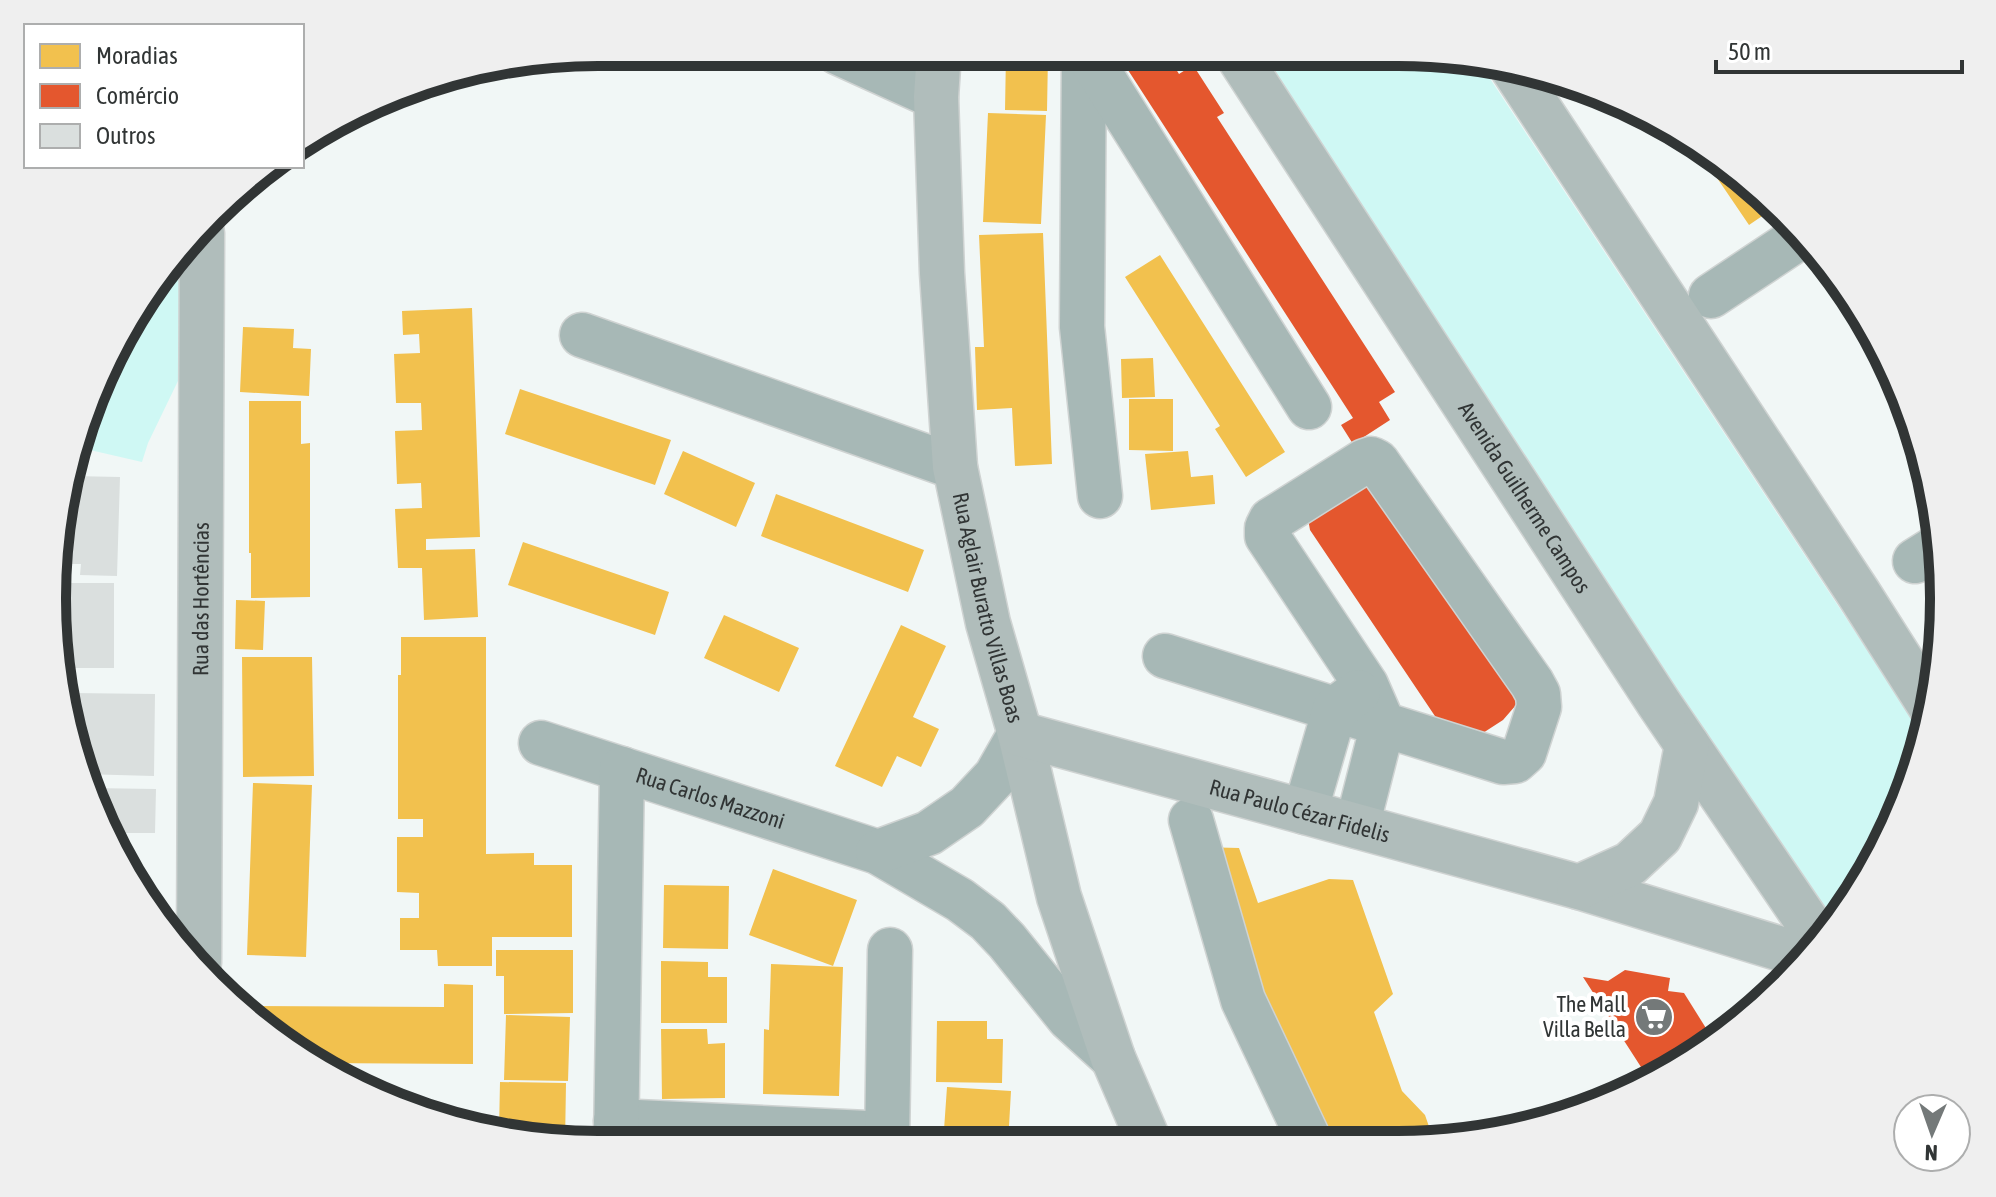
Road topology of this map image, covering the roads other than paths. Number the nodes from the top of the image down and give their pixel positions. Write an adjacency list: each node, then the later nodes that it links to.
1 (868, 66): 7 (street)
2 (938, 66): 7 (main road, Rua Aglair Buratto Villas Boas)
3 (1086, 66): 14 (street)
4 (1094, 66): 12 (street)
5 (1244, 66): 20 (main road, Avenida Guilherme Campos)
6 (1521, 81): 16 (main road)
7 (936, 97): 13 (main road, Rua Aglair Buratto Villas Boas)
8 (1793, 242): 10 (street)
9 (202, 243): 29 (main road, Rua das Hortências)
10 (1711, 296)
11 (582, 335): 13 (street)
12 (1309, 407)
13 (955, 467): 18 (main road, Rua Aglair Buratto Villas Boas)
14 (1100, 496)
15 (1165, 656): 17 (street)
16 (1921, 692)
17 (1361, 706): 17 (street); 22 (street); 24 (street)
18 (1020, 734): 22 (main road, Rua Paulo Cézar Fidelis); 25 (street); 31 (main road, Rua Aglair Buratto Villas Boas)
19 (541, 743): 21 (street, Rua Carlos Mazzoni)
20 (1687, 745): 26 (main road); 27 (main road, Avenida Guilherme Campos)
21 (622, 769): 25 (street, Rua Carlos Mazzoni); 32 (street)
22 (1305, 812): 24 (main road, Rua Paulo Cézar Fidelis)
23 (1191, 820): 35 (street)
24 (1357, 826): 26 (main road, Rua Paulo Cézar Fidelis)
25 (878, 852): 31 (street, Rua Carlos Mazzoni)
26 (1579, 887): 30 (main road, Rua Paulo Cézar Fidelis)
27 (1814, 931)
28 (890, 950): 33 (street)
29 (199, 951)
30 (1795, 953)
31 (1113, 1058): 34 (main road, Rua Aglair Buratto Villas Boas)
32 (616, 1131)
33 (888, 1131)
34 (1144, 1131)
35 (1305, 1131)

